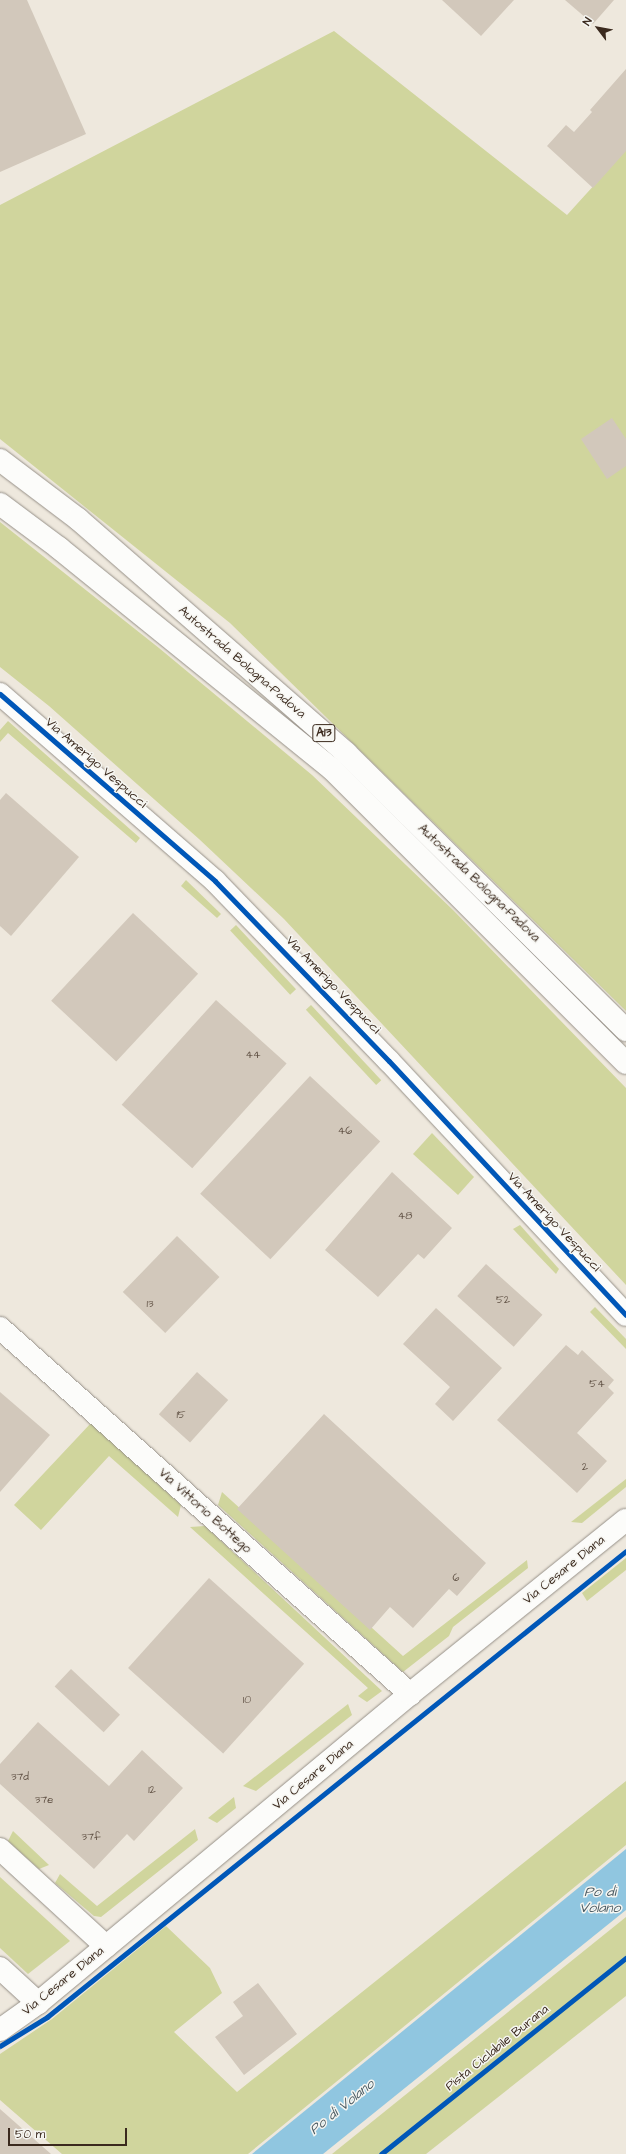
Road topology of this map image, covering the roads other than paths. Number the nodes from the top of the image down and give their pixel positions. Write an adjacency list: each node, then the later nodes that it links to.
1 (0, 460): 4 (main road, Autostrada Bologna-Padova / A13)
2 (0, 504): 5 (main road, Autostrada Bologna-Padova / A13)
3 (3, 704): 6 (main road, Via Amerigo Vespucci)
4 (626, 1030)
5 (626, 1063)
6 (626, 1315)
7 (0, 1328): 9 (main road, Via Vittorio Bottego)
8 (626, 1520): 9 (main road, Via Cesare Diana)
9 (410, 1694): 11 (main road, Via Cesare Diana)
10 (0, 1849): 11 (main road)
11 (106, 1946): 13 (main road, Via Cesare Diana)
12 (0, 1968): 13 (main road)
13 (38, 2003): 14 (main road, Via Cesare Diana)
14 (0, 2030)

